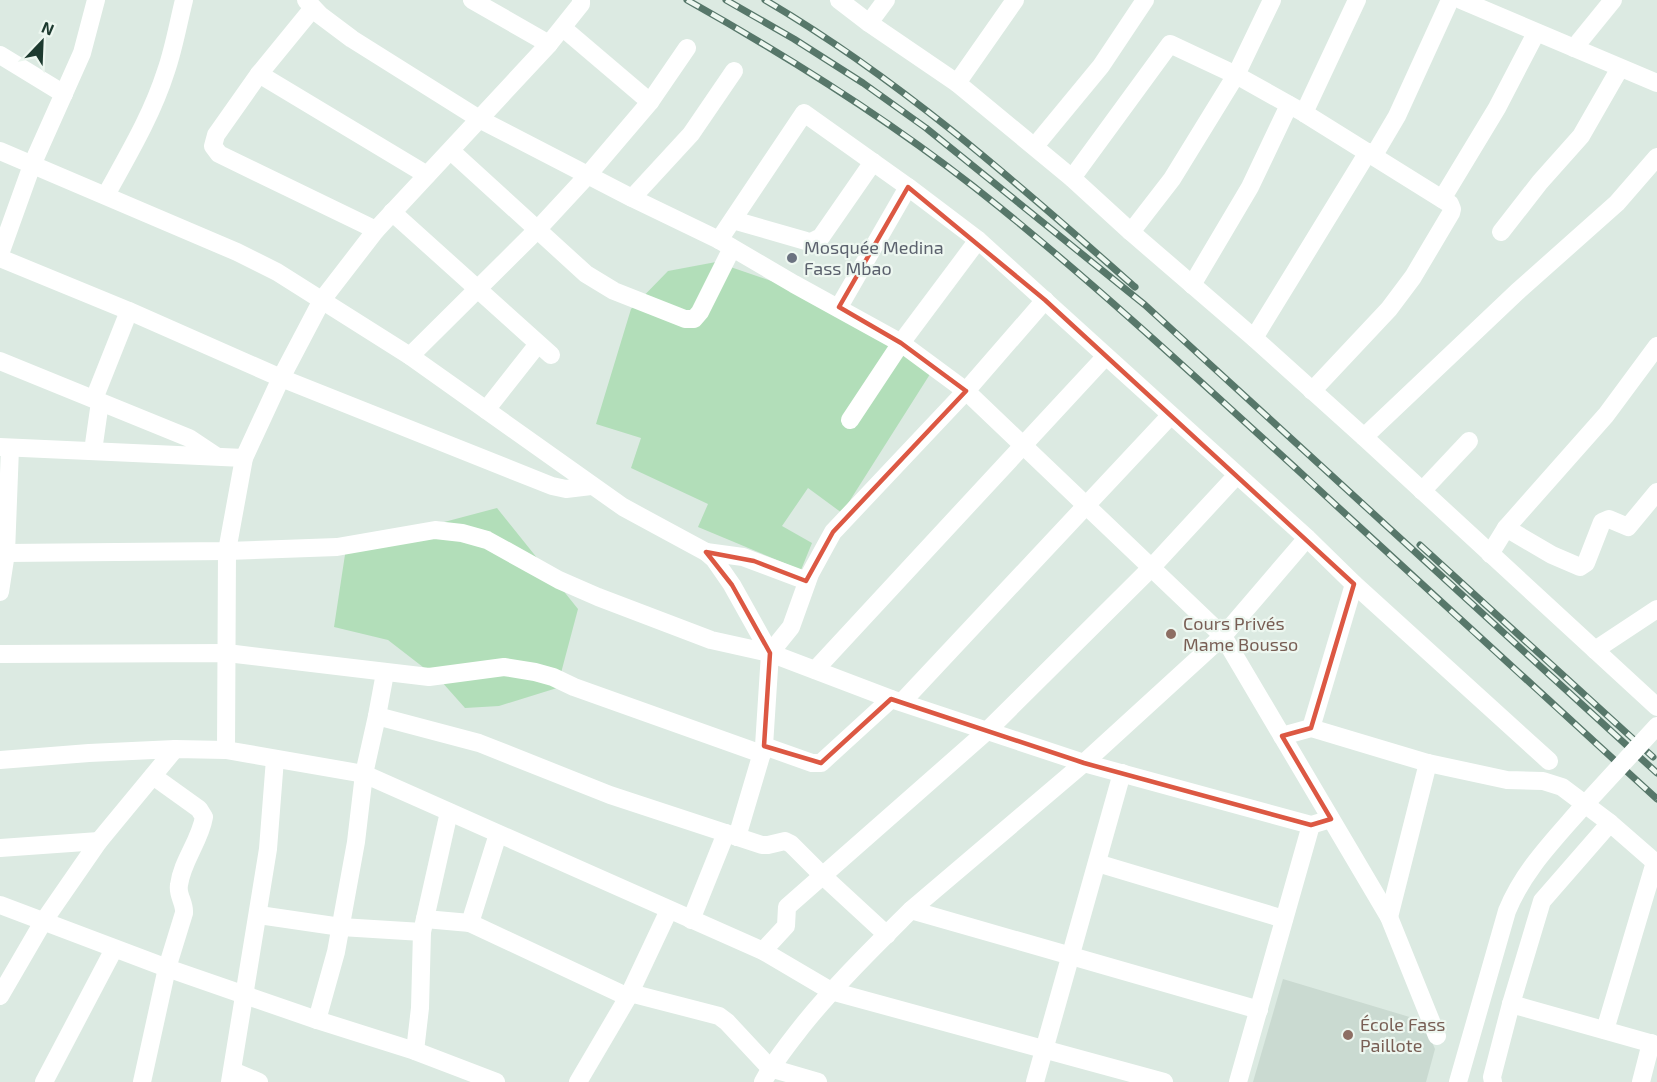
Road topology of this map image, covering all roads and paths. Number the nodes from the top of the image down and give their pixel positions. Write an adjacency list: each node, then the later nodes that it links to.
1 (96, 0): 28 (street)
2 (184, 0): 43 (street)
3 (472, 0): 18 (street)
4 (581, 0): 16 (street)
5 (840, 0): 15 (street)
6 (886, 0): 15 (street)
7 (1015, 0): 26 (street)
8 (1145, 0): 32 (street)
9 (1272, 0): 25 (street)
10 (1357, 0): 30 (street)
11 (1450, 0): 35 (street)
12 (1613, 0): 20 (street)
13 (1470, 2): 17 (street)
14 (317, 6): 24 (street); 31 (street)
15 (869, 23): 26 (street)
16 (563, 28): 18 (street); 29 (street)
17 (1536, 33): 20 (street); 45 (street)
18 (549, 44): 31 (street)
19 (687, 48): 29 (street)
20 (1574, 48): 22 (street)
21 (0, 55): 28 (street)
22 (1620, 68): 27 (street); 51 (street)
23 (734, 71): 44 (street)
24 (259, 74): 39 (street); 48 (street)
25 (1236, 75): 30 (street); 41 (street); 50 (street)
26 (957, 83): 32 (street)
27 (1657, 83)
28 (64, 94): 38 (street)
29 (650, 102): 40 (street)
30 (1297, 109): 35 (street); 55 (street)
31 (481, 120): 34 (street); 40 (street)
32 (1035, 146): 41 (street)
33 (0, 151): 38 (street)
34 (451, 151): 39 (street); 49 (street)
35 (1371, 154): 45 (street); 61 (street)
36 (1657, 157): 74 (street)
37 (873, 162): 42 (street); 47 (street); 47 (street)
38 (32, 165): 43 (street); 54 (street)
39 (427, 175): 46 (street)
40 (587, 176): 44 (street); 49 (street)
41 (1072, 178): 50 (street)
42 (908, 187): 52 (street); 59 (street)
43 (106, 195): 57 (street)
44 (632, 198): 53 (street)
45 (1442, 199): 69 (street)
46 (392, 212): 48 (street); 56 (street)
47 (733, 220): 53 (street)
48 (376, 230): 57 (street)
49 (537, 230): 53 (street); 56 (street)
50 (1131, 232): 55 (street)
51 (1501, 232)
52 (978, 240): 58 (street); 62 (street)
53 (726, 244): 59 (street)
54 (0, 256): 60 (street)
55 (1192, 285): 61 (street)
56 (477, 290): 64 (street); 71 (street)
57 (322, 300): 64 (street); 67 (street)
58 (1045, 300): 65 (street); 68 (street)
59 (839, 307): 62 (street)
60 (129, 311): 67 (street); 70 (street)
61 (1254, 338): 69 (street)
62 (901, 343): 68 (street); 73 (street)
63 (1657, 346): 86 (street)
64 (410, 356): 71 (street)
65 (1105, 357): 72 (street); 76 (street)
66 (0, 361): 70 (street)
67 (281, 378): 80 (street); 82 (street)
68 (966, 391): 76 (street); 93 (street)
69 (1312, 391): 74 (street)
70 (97, 401): 78 (street); 79 (street)
71 (486, 410): 82 (street)
72 (1170, 416): 81 (street); 85 (street)
73 (850, 420)
74 (1364, 438): 83 (street)
75 (1469, 441): 83 (street)
76 (1024, 444): 85 (street); 102 (street)
77 (5, 448): 78 (street); 90 (street)
78 (93, 451): 79 (street)
79 (216, 456): 80 (street)
80 (244, 458): 88 (street)
81 (1236, 476): 87 (street); 92 (street)
82 (591, 486): 89 (street)
83 (1422, 491): 91 (street)
84 (1657, 492): 86 (street)
85 (1086, 505): 92 (street); 104 (street)
86 (1506, 528): 91 (street)
87 (1307, 538): 95 (street); 97 (street)
88 (227, 551): 90 (street); 99 (street); 100 (street)
89 (706, 552): 93 (street); 100 (street)
90 (6, 553): 94 (street)
91 (1490, 554): 98 (street)
92 (1151, 568): 97 (street); 109 (street)
93 (807, 581): 100 (street)
94 (1, 582)
95 (1354, 584): 108 (street); 116 (street)
96 (1657, 609): 98 (street)
97 (1223, 636): 110 (street); 117 (street)
98 (1595, 650): 105 (street)
99 (227, 653): 101 (street); 103 (street); 112 (street)
100 (770, 653): 102 (street); 113 (street)
101 (0, 654)
102 (815, 670): 104 (street)
103 (385, 673): 106 (street); 113 (street)
104 (897, 700): 109 (street); 113 (street)
105 (1657, 707)
106 (377, 716): 120 (street); 127 (street)
107 (1657, 726): 173 (street, bridge)
108 (1311, 728): 110 (street); 118 (street)
109 (987, 731): 117 (street); 132 (street)
110 (1282, 736): 123 (street)
111 (175, 749): 112 (street); 115 (street); 121 (street)
112 (226, 750): 114 (street)
113 (763, 750): 127 (street)
114 (275, 759): 120 (street); 136 (street)
115 (0, 760)
116 (1549, 761)
117 (1084, 763): 119 (street); 135 (street)
118 (1428, 763): 124 (street); 137 (street)
119 (1122, 773): 125 (street); 130 (street)
120 (364, 774): 122 (street); 143 (street)
121 (153, 776): 128 (street); 148 (street)
122 (449, 812): 126 (street); 142 (street)
123 (1331, 819): 125 (street); 137 (street)
124 (1610, 823): 131 (street); 153 (street)
125 (1311, 825): 138 (street)
126 (498, 834): 134 (street); 141 (street)
127 (731, 835): 132 (street); 139 (street)
128 (99, 841): 129 (street); 140 (street)
129 (0, 848)
130 (1097, 863): 138 (street); 147 (street)
131 (1656, 863): 156 (street)
132 (823, 876): 144 (street); 146 (street)
133 (0, 904): 140 (street)
134 (669, 910): 139 (street); 151 (street)
135 (911, 910): 144 (street); 147 (street)
136 (259, 915): 143 (street); 150 (street)
137 (1389, 917): 157 (street)
138 (1284, 918): 154 (street)
139 (692, 920): 146 (street)
140 (43, 922): 145 (street); 152 (street)
141 (470, 922): 142 (street); 151 (street)
142 (423, 926): 143 (street); 160 (street)
143 (341, 927): 155 (street)
144 (887, 934): 149 (street)
145 (114, 949): 148 (street); 164 (street)
146 (763, 951): 149 (street)
147 (1070, 957): 154 (street); 159 (street)
148 (167, 968): 150 (street); 165 (street)
149 (831, 991): 159 (street); 161 (street)
150 (243, 994): 155 (street); 162 (street)
151 (629, 995): 161 (street); 168 (street)
152 (0, 996)
153 (1511, 1004): 156 (street); 174 (street)
154 (1258, 1010): 172 (street)
155 (317, 1020): 160 (street)
156 (1605, 1030): 158 (street)
157 (1437, 1036)
158 (1654, 1044): 175 (street)
159 (1044, 1049): 163 (street); 170 (street)
160 (415, 1051): 167 (street)
161 (767, 1075): 169 (street)
162 (231, 1077): 166 (street)
163 (1138, 1079): 171 (street)
164 (44, 1082)
165 (141, 1082)
166 (259, 1082)
167 (496, 1082)
168 (578, 1082)
169 (818, 1082)
170 (1035, 1082)
171 (1164, 1082)
172 (1238, 1082)
173 (1458, 1082)
174 (1493, 1082)
175 (1641, 1082)

